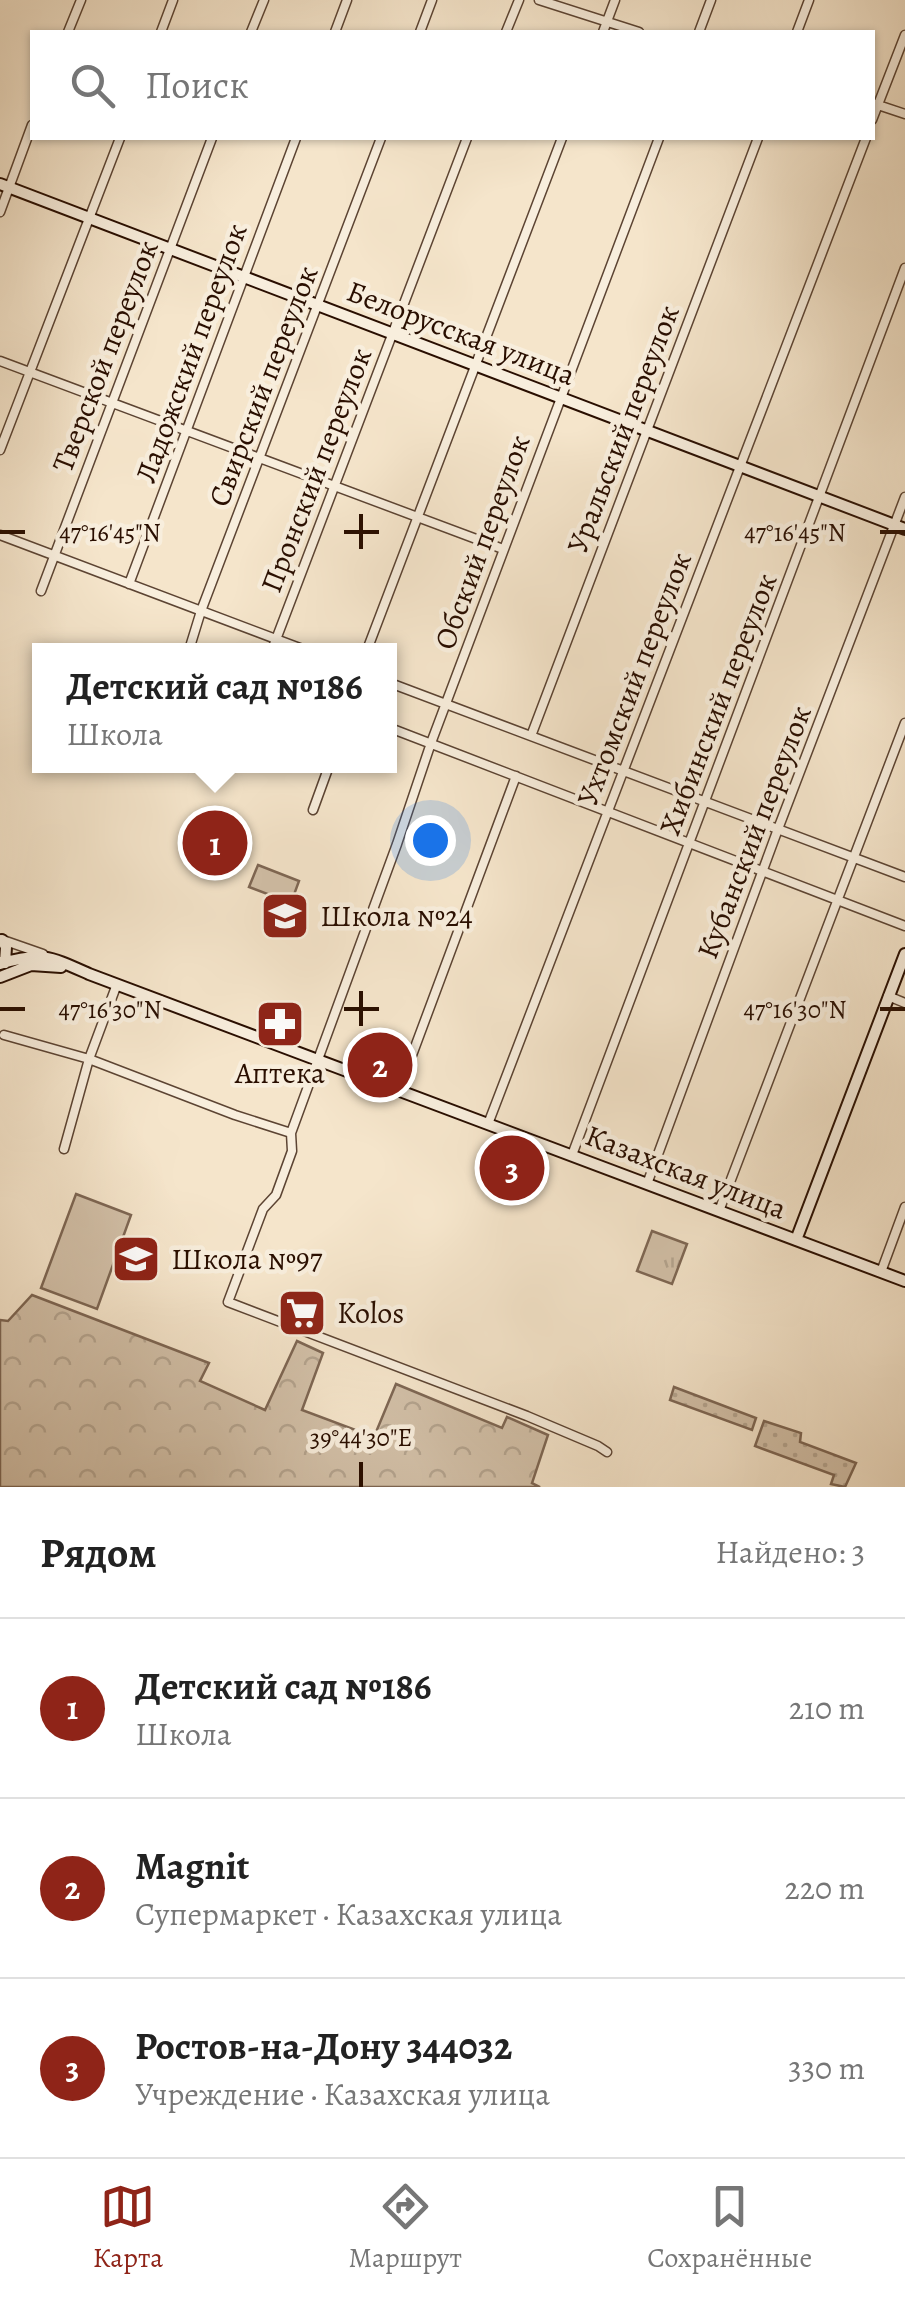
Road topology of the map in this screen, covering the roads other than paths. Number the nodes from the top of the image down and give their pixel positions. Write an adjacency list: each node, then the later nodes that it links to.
1 (80, 0): 12 (street)
2 (173, 0): 13 (street)
3 (264, 0): 14 (street)
4 (347, 0): 15 (street)
5 (432, 0): 16 (street)
6 (519, 0): 17 (street)
7 (539, 0): 11 (street)
8 (615, 0): 11 (street)
9 (711, 0): 20 (street)
10 (808, 0): 21 (street)
11 (607, 22): 18 (street); 19 (street)
12 (69, 30)
13 (163, 30)
14 (253, 30)
15 (336, 30)
16 (421, 30)
17 (507, 30)
18 (603, 30)
19 (633, 30)
20 (700, 30)
21 (798, 30)
22 (905, 36): 23 (street)
23 (875, 104): 24 (street)
24 (905, 114)
25 (30, 129): 35 (street)
26 (119, 140): 37 (street)
27 (211, 140): 38 (street, Тверской переулок)
28 (295, 140): 40 (street, Ладожский переулок)
29 (380, 140): 41 (street, Свирский переулок)
30 (465, 140): 42 (street, Пронский переулок)
31 (561, 140): 44 (street)
32 (658, 140): 46 (street, Обский переулок)
33 (757, 140): 49 (street, Уральский переулок)
34 (865, 140): 52 (street, Ухтомский переулок)
35 (4, 186): 36 (street); 37 (main road, Белорусская улица)
36 (0, 212)
37 (88, 218): 38 (main road, Белорусская улица); 45 (street)
38 (170, 249): 40 (main road, Белорусская улица); 47 (street, Тверской переулок)
39 (905, 268): 54 (street, Хибинский переулок)
40 (243, 277): 41 (main road, Белорусская улица); 48 (street, Ладожский переулок)
41 (318, 305): 42 (main road, Белорусская улица); 51 (street, Свирский переулок)
42 (392, 334): 44 (main road, Белорусская улица); 53 (street, Пронский переулок)
43 (0, 361): 45 (street)
44 (475, 365): 46 (main road, Белорусская улица); 56 (street)
45 (30, 372): 47 (street); 50 (street)
46 (560, 398): 49 (main road, Белорусская улица); 59 (street, Обский переулок)
47 (111, 402): 48 (street); 60 (street, Тверской переулок)
48 (186, 430): 51 (street); 61 (street, Ладожский переулок)
49 (646, 430): 52 (main road, Белорусская улица); 73 (street, Уральский переулок)
50 (1, 444)
51 (260, 458): 53 (street); 63 (street, Свирский переулок)
52 (740, 466): 54 (main road, Белорусская улица); 75 (street, Ухтомский переулок)
53 (334, 486): 56 (street); 64 (street, Пронский переулок)
54 (820, 496): 57 (main road, Белорусская улица); 78 (street, Хибинский переулок)
55 (905, 497): 57 (street, Кубанский переулок)
56 (418, 517): 59 (street); 68 (street)
57 (900, 527): 81 (street, Кубанский переулок)
58 (0, 536): 60 (street)
59 (502, 549): 70 (street, Обский переулок)
60 (54, 556): 61 (street); 62 (street, Тверской переулок)
61 (129, 584): 63 (street)
62 (42, 591)
63 (201, 612): 64 (street); 65 (street, Свирский переулок)
64 (276, 640): 66 (street, Пронский переулок); 67 (street)
65 (190, 643)
66 (275, 643)
67 (284, 643)
68 (371, 643)
69 (397, 686): 70 (street)
70 (446, 704): 73 (street); 74 (street, Обский переулок)
71 (905, 723): 83 (street)
72 (397, 731): 74 (street)
73 (531, 736): 75 (street)
74 (430, 744): 77 (street); 99 (street, Обский переулок)
75 (623, 771): 78 (street); 80 (street, Ухтомский переулок)
76 (326, 773): 79 (street)
77 (516, 776): 80 (street); 100 (street)
78 (706, 802): 81 (street); 82 (street, Хибинский переулок)
79 (313, 810)
80 (608, 812): 82 (street); 101 (street, Ухтомский переулок)
81 (778, 829): 83 (street); 84 (street, Кубанский переулок)
82 (690, 843): 84 (street); 104 (street, Хибинский переулок)
83 (853, 858): 85 (street); 86 (street)
84 (762, 871): 86 (street); 105 (street, Кубанский переулок)
85 (905, 877)
86 (837, 900): 87 (street); 107 (street)
87 (905, 926)
88 (1, 939): 90 (street, Казахская улица); 91 (main road)
89 (905, 954): 95 (main road)
90 (51, 958): 91 (main road); 92 (main road, Казахская улица)
91 (2, 963)
92 (89, 974): 93 (main road); 94 (main road, Казахская улица)
93 (0, 977)
94 (118, 984): 98 (street); 99 (main road, Казахская улица)
95 (888, 996): 96 (street); 108 (main road)
96 (905, 1003)
97 (4, 1036): 98 (street)
98 (88, 1059): 102 (street); 103 (street)
99 (318, 1059): 100 (main road, Казахская улица); 102 (street, Обский переулок)
100 (399, 1090): 101 (main road, Казахская улица)
101 (488, 1124): 104 (main road, Казахская улица)
102 (291, 1133): 111 (street, Обский переулок)
103 (64, 1149)
104 (572, 1156): 105 (main road, Казахская улица)
105 (647, 1184): 107 (main road, Казахская улица)
106 (905, 1207): 109 (street)
107 (720, 1211): 108 (main road, Казахская улица)
108 (796, 1240): 109 (main road, Казахская улица)
109 (880, 1272): 110 (main road, Казахская улица)
110 (905, 1281)
111 (607, 1452)

